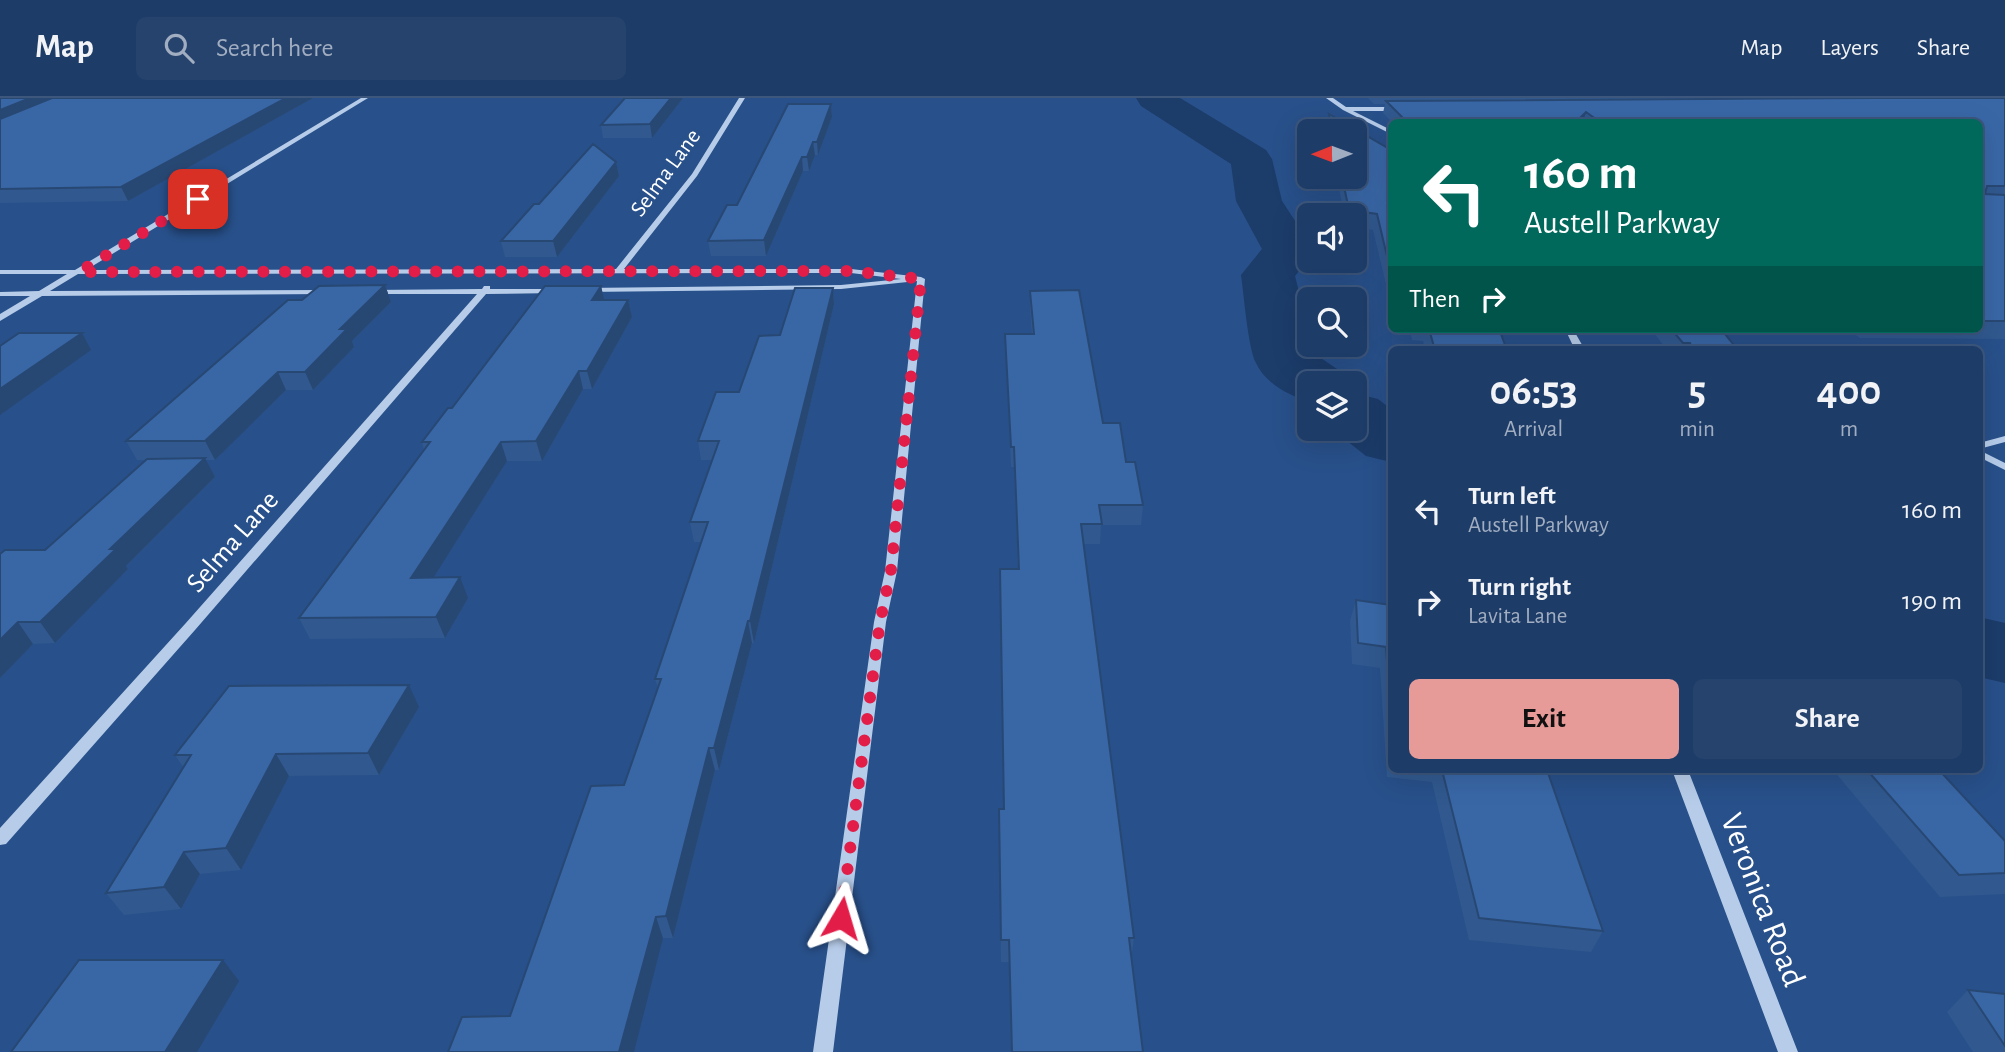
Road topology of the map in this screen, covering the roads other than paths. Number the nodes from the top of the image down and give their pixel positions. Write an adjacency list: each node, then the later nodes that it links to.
1 (365, 98): 9 (street)
2 (742, 98): 7 (street, Selma Lane)
3 (1329, 98): 4 (street)
4 (1345, 109): 5 (street); 6 (street)
5 (1414, 109)
6 (1388, 130)
7 (619, 271): 10 (street); 11 (street)
8 (0, 272): 9 (street)
9 (79, 272): 10 (street); 18 (street)
10 (498, 273): 14 (street, Selma Lane)
11 (921, 279): 13 (street); 26 (street)
12 (565, 290): 14 (street)
13 (578, 290)
14 (485, 291): 16 (street); 25 (street, Selma Lane)
15 (336, 292): 18 (street)
16 (363, 292)
17 (0, 294): 18 (street)
18 (40, 294): 19 (street)
19 (0, 318)
20 (2005, 439): 21 (street)
21 (1983, 445)
22 (1983, 455): 23 (street)
23 (2005, 467)
24 (1681, 773): 27 (street, Veronica Road)
25 (0, 839)
26 (823, 1052)
27 (1788, 1052)

